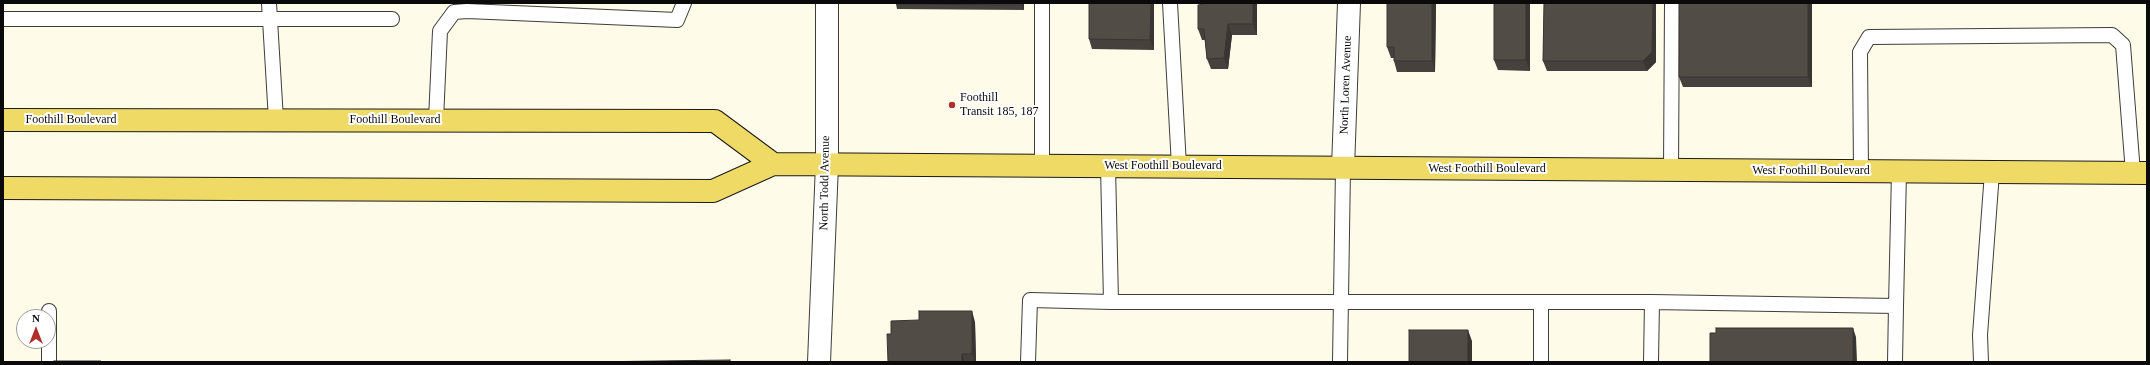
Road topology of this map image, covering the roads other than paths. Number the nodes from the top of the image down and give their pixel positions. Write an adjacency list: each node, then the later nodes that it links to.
1 (269, 3): 8 (lane)
2 (684, 3): 13 (lane)
3 (827, 3): 15 (street, North Todd Avenue)
4 (1042, 3): 16 (lane)
5 (1170, 3): 18 (lane)
6 (1348, 3): 19 (street, North Loren Avenue)
7 (1672, 3): 20 (lane)
8 (269, 18): 9 (lane); 10 (lane); 12 (lane)
9 (3, 19)
10 (392, 19)
11 (3, 120): 12 (main road, Foothill Boulevard)
12 (276, 120): 13 (main road, Foothill Boulevard)
13 (436, 120): 14 (main road, Foothill Boulevard)
14 (773, 164): 15 (main road); 25 (main road)
15 (827, 164): 16 (main road, West Foothill Boulevard); 33 (street, North Todd Avenue)
16 (1042, 166): 17 (main road, West Foothill Boulevard)
17 (1108, 166): 18 (main road, West Foothill Boulevard); 26 (lane)
18 (1179, 166): 19 (main road, West Foothill Boulevard)
19 (1343, 168): 20 (main road, West Foothill Boulevard); 29 (lane)
20 (1671, 170): 21 (main road, West Foothill Boulevard)
21 (1861, 171): 22 (main road, West Foothill Boulevard); 24 (lane)
22 (1899, 172): 23 (main road, West Foothill Boulevard); 30 (lane)
23 (1992, 172): 24 (main road, West Foothill Boulevard); 39 (lane)
24 (2140, 173)
25 (3, 188)
26 (1111, 302): 29 (lane); 34 (lane)
27 (1541, 302): 28 (lane); 29 (lane); 36 (lane)
28 (1652, 302): 30 (lane); 37 (lane)
29 (1341, 303): 35 (lane)
30 (1896, 306): 38 (lane)
31 (49, 349): 32 (lane)
32 (49, 362)
33 (819, 362)
34 (1028, 362)
35 (1340, 362)
36 (1541, 362)
37 (1651, 362)
38 (1895, 362)
39 (1981, 362)

